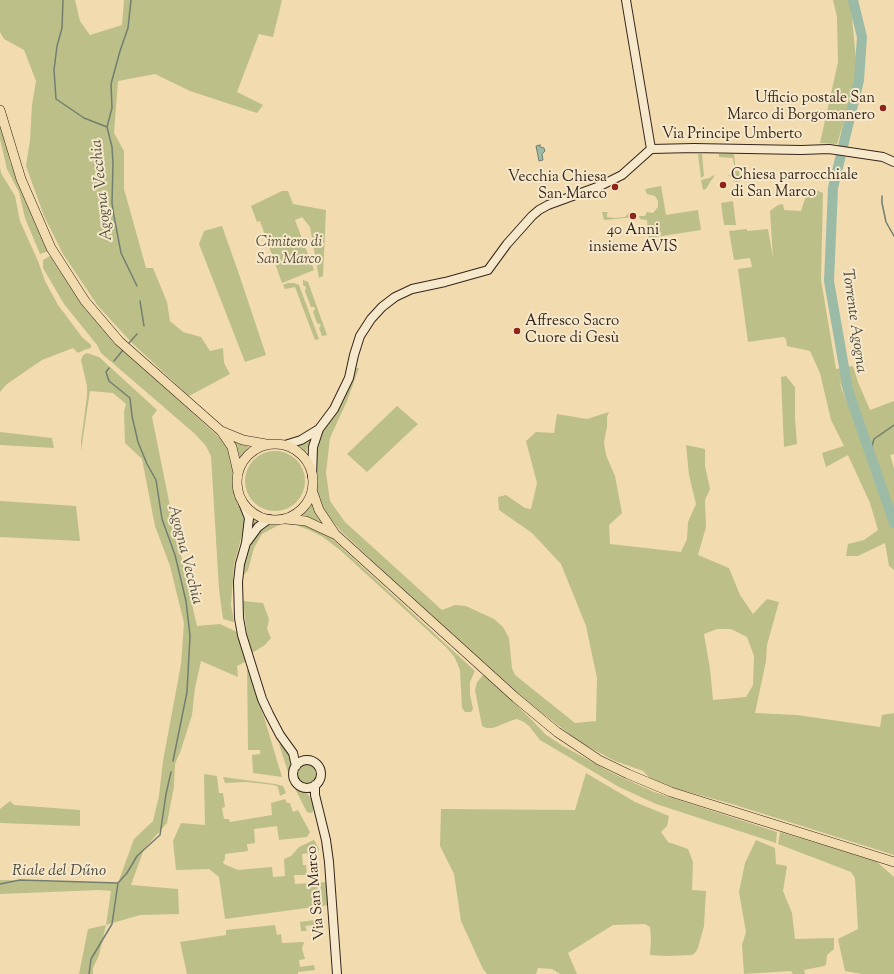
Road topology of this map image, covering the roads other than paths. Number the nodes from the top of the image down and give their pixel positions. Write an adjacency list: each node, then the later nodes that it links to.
1 (626, 0): 3 (street)
2 (0, 110): 6 (main road)
3 (651, 149): 4 (street, Via Principe Umberto); 5 (street, Via Principe Umberto)
4 (894, 162)
5 (319, 429): 8 (street); 10 (street)
6 (221, 431): 7 (main road); 9 (main road)
7 (269, 444): 8 (main road); 9 (main road)
8 (285, 445): 10 (main road)
9 (238, 473): 12 (main road)
10 (312, 476): 11 (main road)
11 (312, 490): 13 (main road); 15 (main road)
12 (243, 503): 14 (main road); 16 (street)
13 (284, 518): 14 (main road); 15 (main road)
14 (269, 519): 16 (street)
15 (335, 534): 23 (main road)
16 (246, 543): 17 (street)
17 (293, 753): 18 (street); 19 (street)
18 (305, 760): 19 (street); 20 (street)
19 (296, 766): 21 (street)
20 (315, 785): 21 (street); 22 (street, Via San Marco)
21 (304, 788): 22 (street, Via San Marco)
22 (318, 811): 24 (street, Via San Marco)
23 (894, 862)
24 (337, 974)

